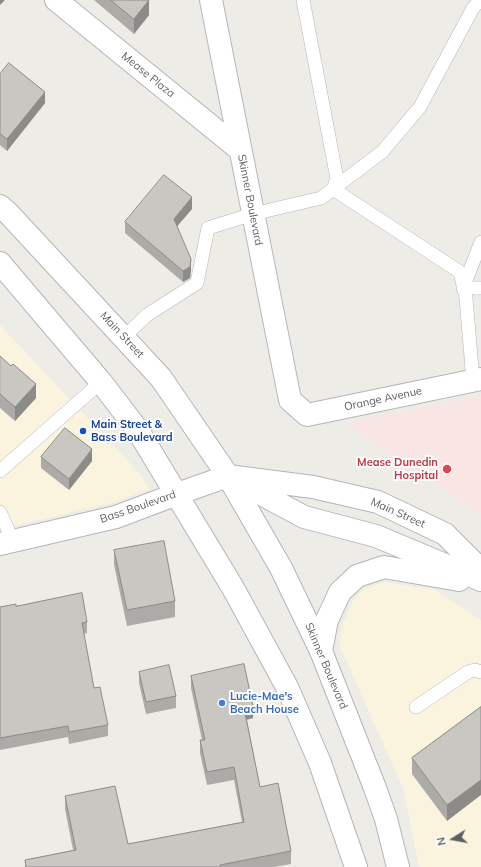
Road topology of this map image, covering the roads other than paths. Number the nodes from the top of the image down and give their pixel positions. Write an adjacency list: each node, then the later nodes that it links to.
1 (56, 0): 5 (street, Mease Plaza)
2 (211, 0): 5 (street, Skinner Boulevard)
3 (303, 0): 6 (lane)
4 (480, 0): 6 (lane)
5 (239, 149): 8 (street, Skinner Boulevard)
6 (333, 189): 8 (lane); 11 (lane)
7 (0, 206): 13 (street, Main Street)
8 (252, 214): 13 (lane); 16 (street, Skinner Boulevard)
9 (481, 242): 11 (lane)
10 (0, 263): 15 (street)
11 (463, 288): 12 (lane); 14 (lane)
12 (481, 288)
13 (124, 337): 18 (street, Main Street)
14 (477, 380): 16 (street, Orange Avenue)
15 (101, 382): 17 (lane); 19 (street)
16 (290, 400)
17 (0, 471)
18 (228, 476): 19 (street, Bass Boulevard); 22 (street, Main Street); 23 (street, Main Street); 25 (street, Skinner Boulevard)
19 (177, 494): 21 (street, Bass Boulevard); 28 (street)
20 (0, 512): 21 (lane)
21 (6, 543)
22 (481, 570)
23 (481, 580)
24 (481, 584): 25 (street)
25 (321, 652): 29 (street, Skinner Boulevard)
26 (481, 672): 27 (lane)
27 (416, 707)
28 (356, 867)
29 (398, 867)

